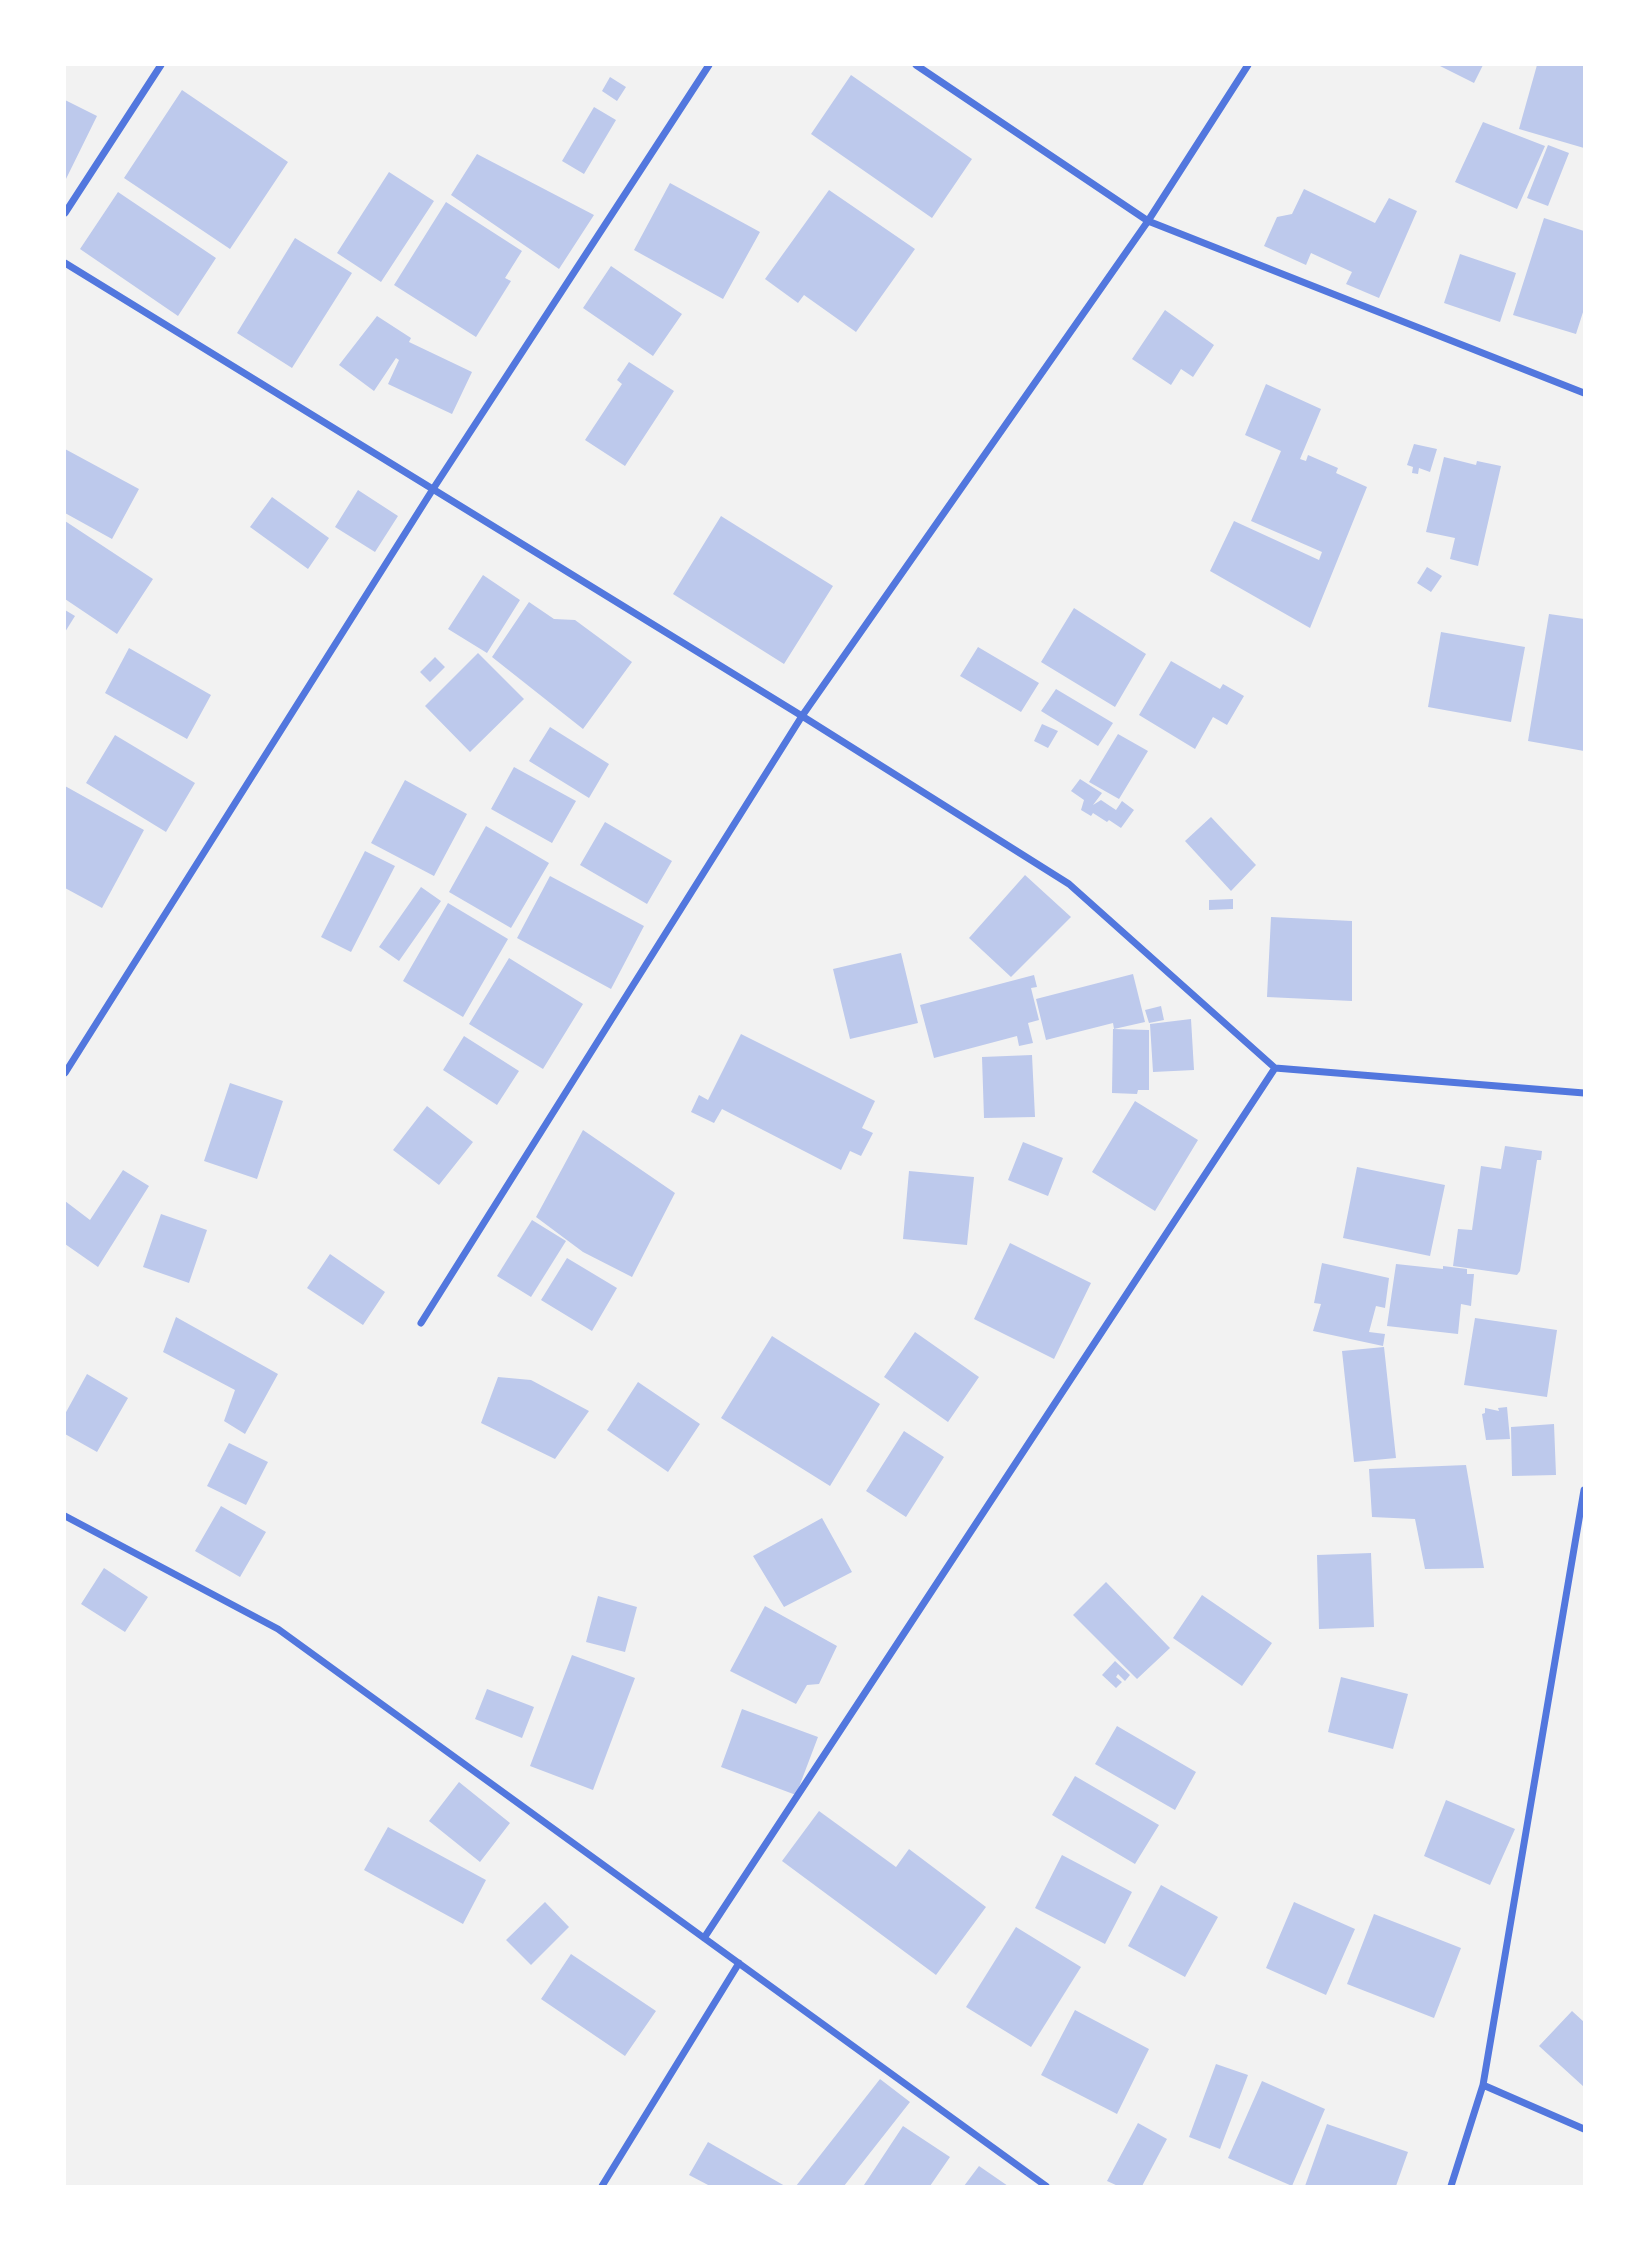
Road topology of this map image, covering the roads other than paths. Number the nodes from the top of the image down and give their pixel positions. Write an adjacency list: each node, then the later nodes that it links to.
1 (161, 65): 5 (street)
2 (709, 65): 9 (street)
3 (916, 65): 6 (street)
4 (1248, 65): 6 (street)
5 (65, 213)
6 (1148, 221): 8 (street); 10 (street)
7 (65, 263): 9 (street)
8 (1584, 393)
9 (433, 489): 10 (street); 12 (street)
10 (802, 716): 11 (street); 14 (street)
11 (1275, 1068): 13 (street); 17 (street)
12 (65, 1073)
13 (1584, 1093)
14 (421, 1323)
15 (1584, 1490): 19 (street)
16 (65, 1516): 17 (street)
17 (704, 1938): 18 (street)
18 (738, 1963): 21 (street); 22 (street)
19 (1483, 2085): 20 (street); 23 (street)
20 (1584, 2129)
21 (602, 2186)
22 (1046, 2186)
23 (1451, 2186)

